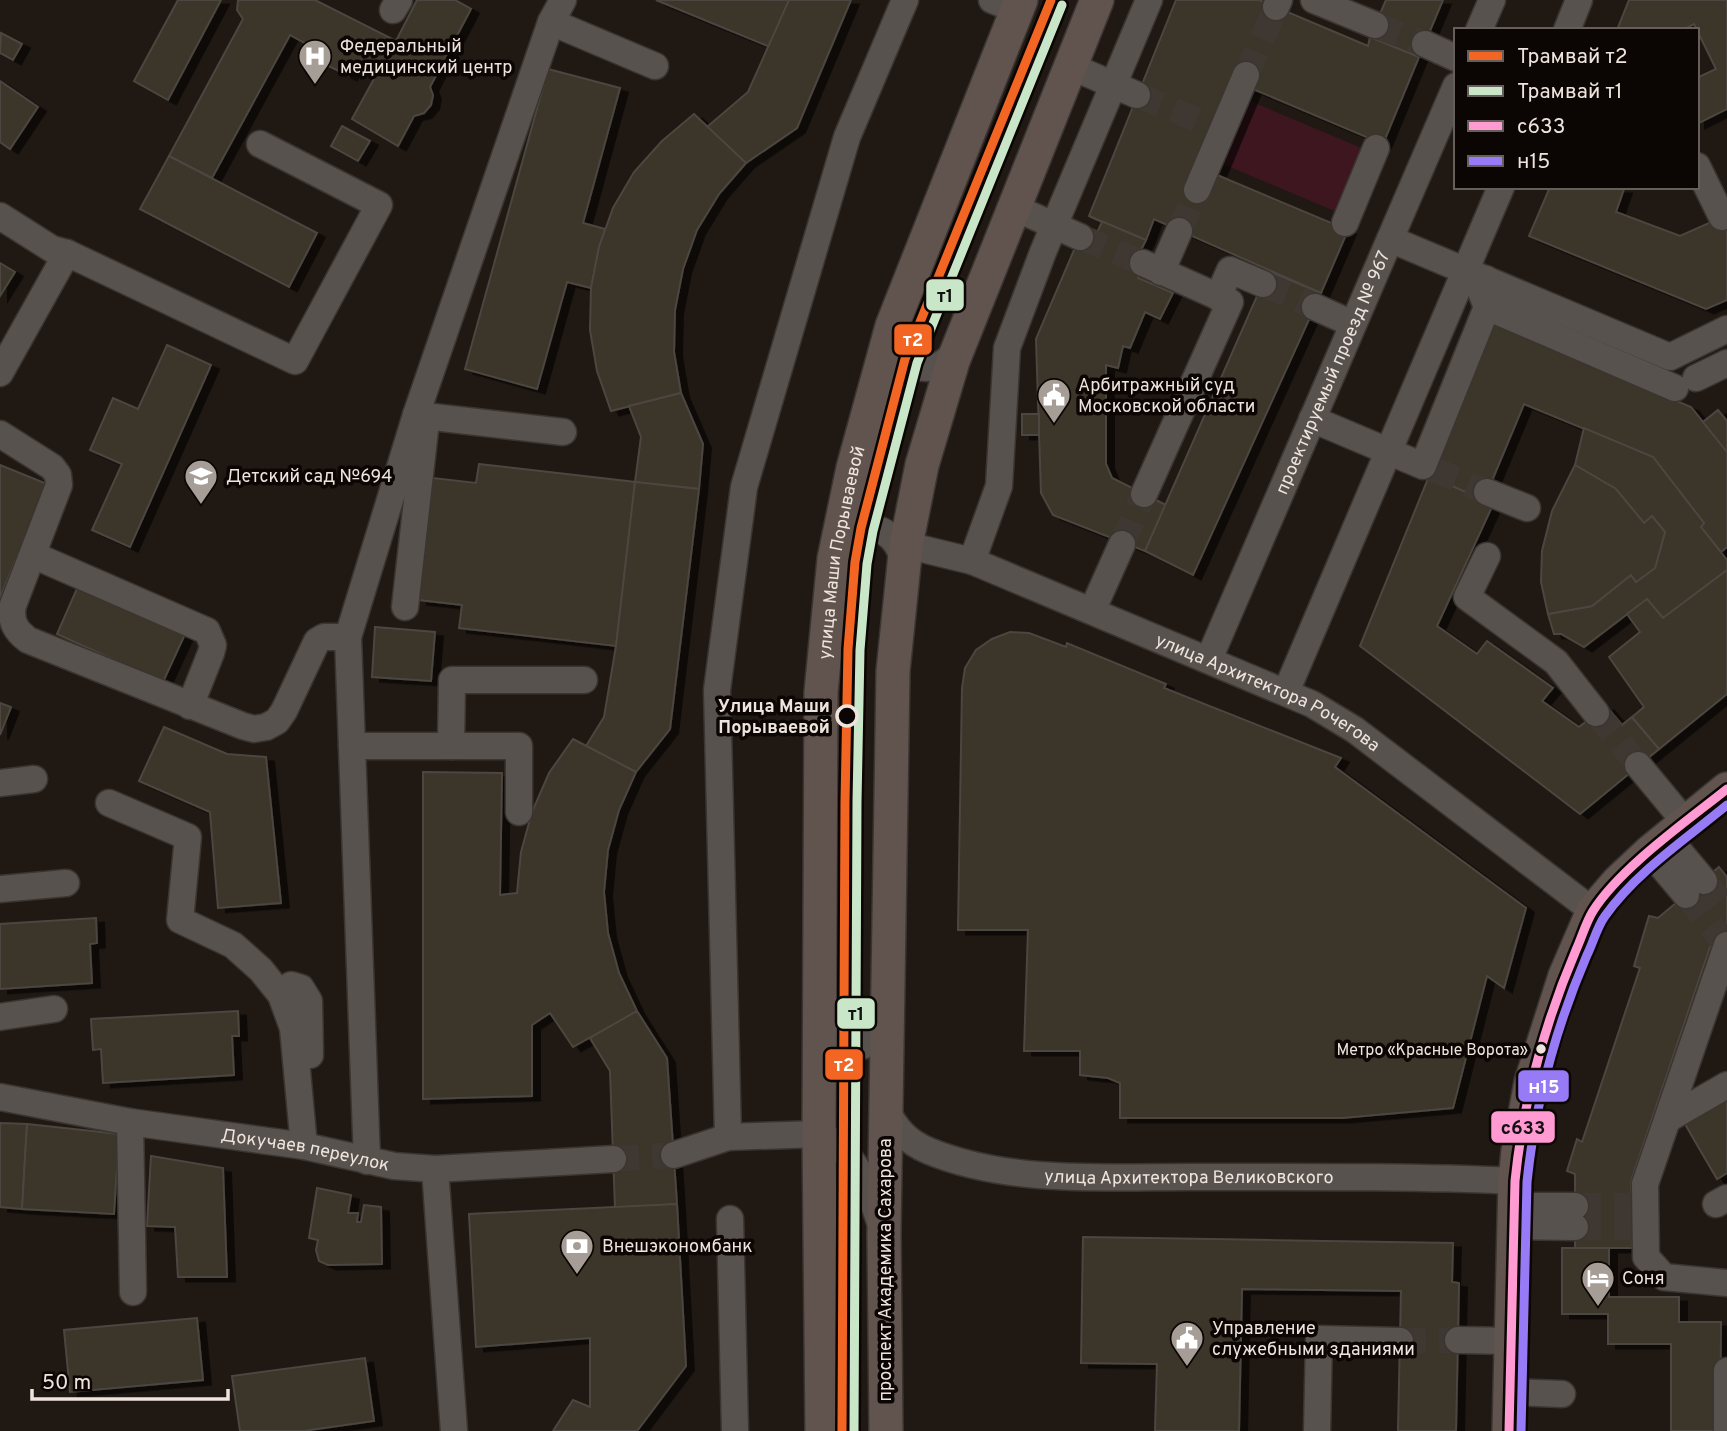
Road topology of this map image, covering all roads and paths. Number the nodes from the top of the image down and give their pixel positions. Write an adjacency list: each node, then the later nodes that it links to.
1 (905, 0): 92 (street)
2 (1097, 0): 15 (main road)
3 (1149, 0): 17 (street)
4 (1314, 0): 9 (street)
5 (1492, 0): 10 (street)
6 (1579, 0): 11 (street)
7 (1010, 3): 39 (main road, улица Маши Порываевой)
8 (557, 11): 14 (street); 44 (street)
9 (1375, 25)
10 (1480, 28)
11 (1568, 28)
12 (1424, 44): 13 (street)
13 (1454, 57)
14 (655, 66)
15 (1070, 66): 17 (street); 24 (main road)
16 (1246, 75): 23 (street)
17 (1125, 90): 28 (street)
18 (1454, 91): 31 (street, проектируемый проезд № 967)
19 (260, 144): 32 (street)
20 (1376, 148): 27 (street)
21 (1699, 170): 26 (street)
22 (1500, 189): 33 (street)
23 (1196, 190)
24 (1013, 207): 28 (street); 41 (main road)
25 (0, 216): 32 (street)
26 (1722, 217)
27 (1345, 223)
28 (1054, 226): 30 (street); 57 (street)
29 (1179, 231): 35 (street)
30 (1080, 237)
31 (1390, 239): 33 (street); 38 (street, проектируемый проезд № 967)
32 (67, 253): 43 (street)
33 (1476, 275): 37 (street); 40 (street); 48 (street)
34 (1263, 284): 35 (street)
35 (1218, 297): 50 (street)
36 (1315, 307): 38 (street)
37 (1487, 307): 42 (street); 48 (street)
38 (1353, 324): 45 (street, проектируемый проезд № 967)
39 (892, 326): 41 (street); 56 (main road, улица Маши Порываевой)
40 (1727, 329)
41 (957, 350): 54 (main road)
42 (1727, 363)
43 (0, 373)
44 (421, 416): 46 (street); 58 (street); 60 (street)
45 (1312, 419): 48 (street); 61 (street, проектируемый проезд № 967)
46 (563, 432)
47 (0, 434): 53 (street)
48 (1388, 452): 63 (street)
49 (1486, 492): 51 (street)
50 (1144, 494)
51 (1527, 508)
52 (1122, 544): 59 (street)
53 (33, 555): 64 (street); 64 (street)
54 (905, 555): 56 (street); 57 (street, улица Архитектора Рочегова); 84 (main road)
55 (1488, 556): 65 (street)
56 (834, 559): 82 (main road, улица Маши Порываевой)
57 (972, 561): 59 (street, улица Архитектора Рочегова)
58 (405, 607)
59 (1092, 611): 61 (street, улица Архитектора Рочегова)
60 (348, 637): 64 (street); 66 (street)
61 (1209, 659): 63 (street, улица Архитектора Рочегова)
62 (584, 680): 67 (street)
63 (1286, 692): 78 (street, улица Архитектора Рочегова)
64 (190, 706)
65 (1596, 713)
66 (352, 746): 67 (street); 96 (street)
67 (451, 746): 73 (street)
68 (1638, 765): 74 (street)
69 (34, 779): 70 (street)
70 (0, 783)
71 (1727, 789): 74 (main road)
72 (109, 803): 86 (street)
73 (519, 812)
74 (1668, 838): 76 (street); 78 (main road)
75 (66, 883): 77 (street)
76 (1695, 888)
77 (0, 889)
78 (1593, 911): 98 (main road)
79 (1725, 943): 89 (street)
80 (291, 985): 86 (street)
81 (54, 1009): 83 (street)
82 (820, 1013): 84 (street); 91 (main road, улица Маши Порываевой)
83 (0, 1017)
84 (886, 1018): 88 (main road)
85 (1727, 1085): 89 (street)
86 (298, 1090): 93 (street)
87 (0, 1097): 90 (street, Докучаев переулок)
88 (885, 1108): 98 (street, улица Архитектора Великовского); 101 (main road, проспект Академика Сахарова)
89 (1668, 1119): 102 (street)
90 (130, 1122): 93 (street, Докучаев переулок); 103 (street)
91 (820, 1134): 92 (street); 101 (street); 112 (main road)
92 (728, 1138): 94 (street)
93 (304, 1146): 96 (street, Докучаев переулок)
94 (674, 1155)
95 (613, 1158): 97 (street, Докучаев переулок)
96 (367, 1161): 97 (street, Докучаев переулок)
97 (435, 1169): 110 (street)
98 (1515, 1204): 99 (street, улица Архитектора Великовского); 106 (main road)
99 (1575, 1216)
100 (730, 1219): 111 (street)
101 (884, 1233): 113 (main road, проспект Академика Сахарова)
102 (1727, 1283)
103 (133, 1292)
104 (1458, 1340): 106 (street)
105 (1400, 1341): 114 (street)
106 (1512, 1341): 108 (main road)
107 (1727, 1371): 116 (street)
108 (1511, 1392): 109 (street); 115 (main road)
109 (1562, 1394)
110 (454, 1431)
111 (735, 1431)
112 (822, 1431)
113 (886, 1431)
114 (1317, 1431)
115 (1509, 1431)
116 (1727, 1431)

